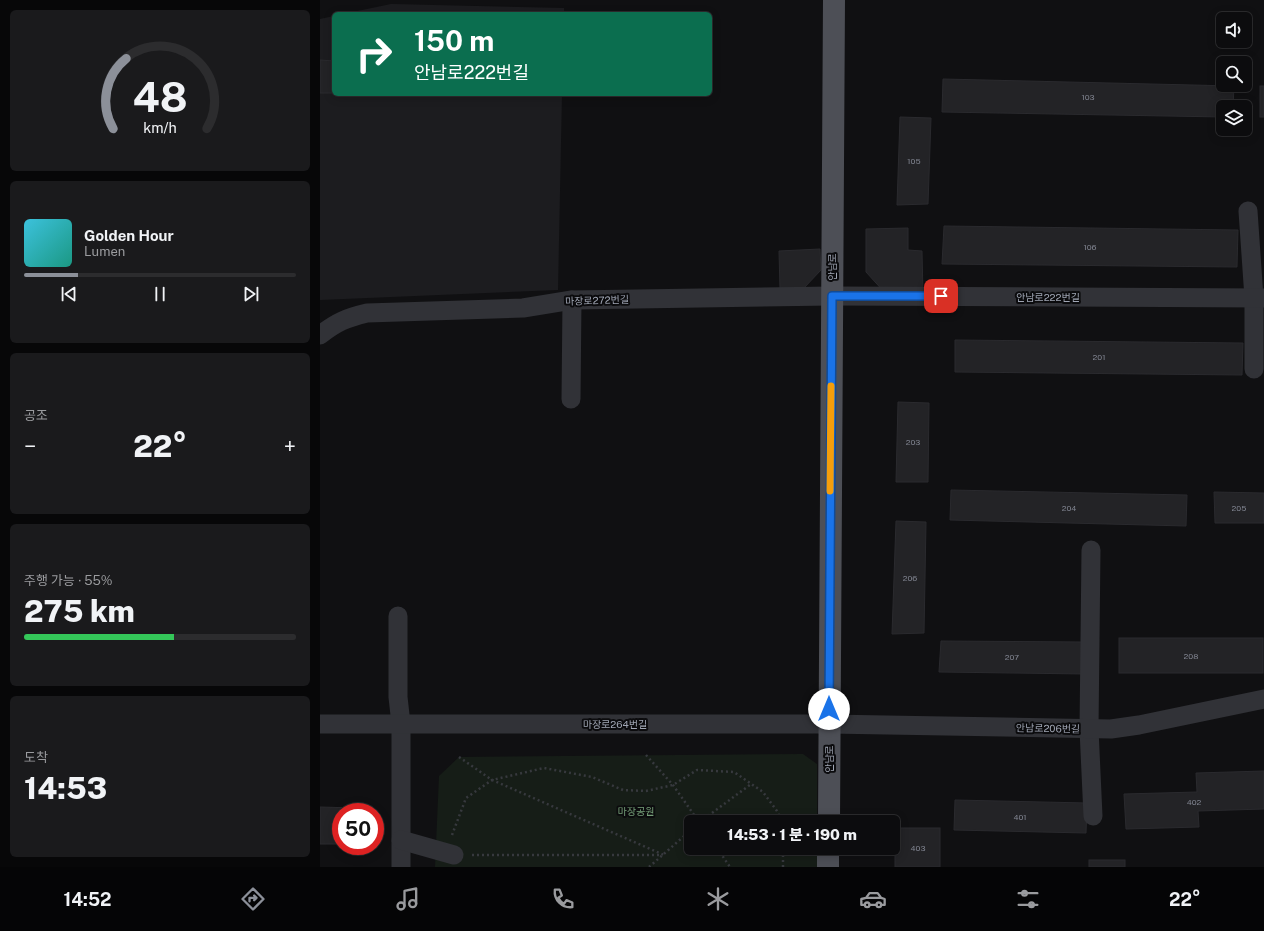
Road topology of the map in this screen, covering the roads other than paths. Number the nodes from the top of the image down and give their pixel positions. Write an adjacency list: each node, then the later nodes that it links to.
1 (834, 0): 3 (main road, 안남로)
2 (1248, 211): 4 (street)
3 (832, 296): 4 (street, 안남로222번길); 5 (street, 마장로272번길); 14 (main road, 안남로)
4 (1259, 298): 7 (street)
5 (572, 300): 6 (street, 마장로272번길); 8 (street)
6 (320, 335)
7 (1254, 369)
8 (571, 399)
9 (1091, 550): 15 (street)
10 (398, 616): 13 (street)
11 (1264, 699): 15 (street, 안남로206번길)
12 (320, 724): 13 (street, 마장로264번길)
13 (401, 724): 14 (street, 마장로264번길); 18 (street)
14 (829, 724): 15 (street, 안남로206번길); 16 (main road, 안남로)
15 (1089, 729): 17 (street)
16 (828, 815)
17 (1093, 816)
18 (401, 840): 19 (street); 21 (street)
19 (454, 855)
20 (828, 855): 22 (main road)
21 (401, 867)
22 (828, 867)

